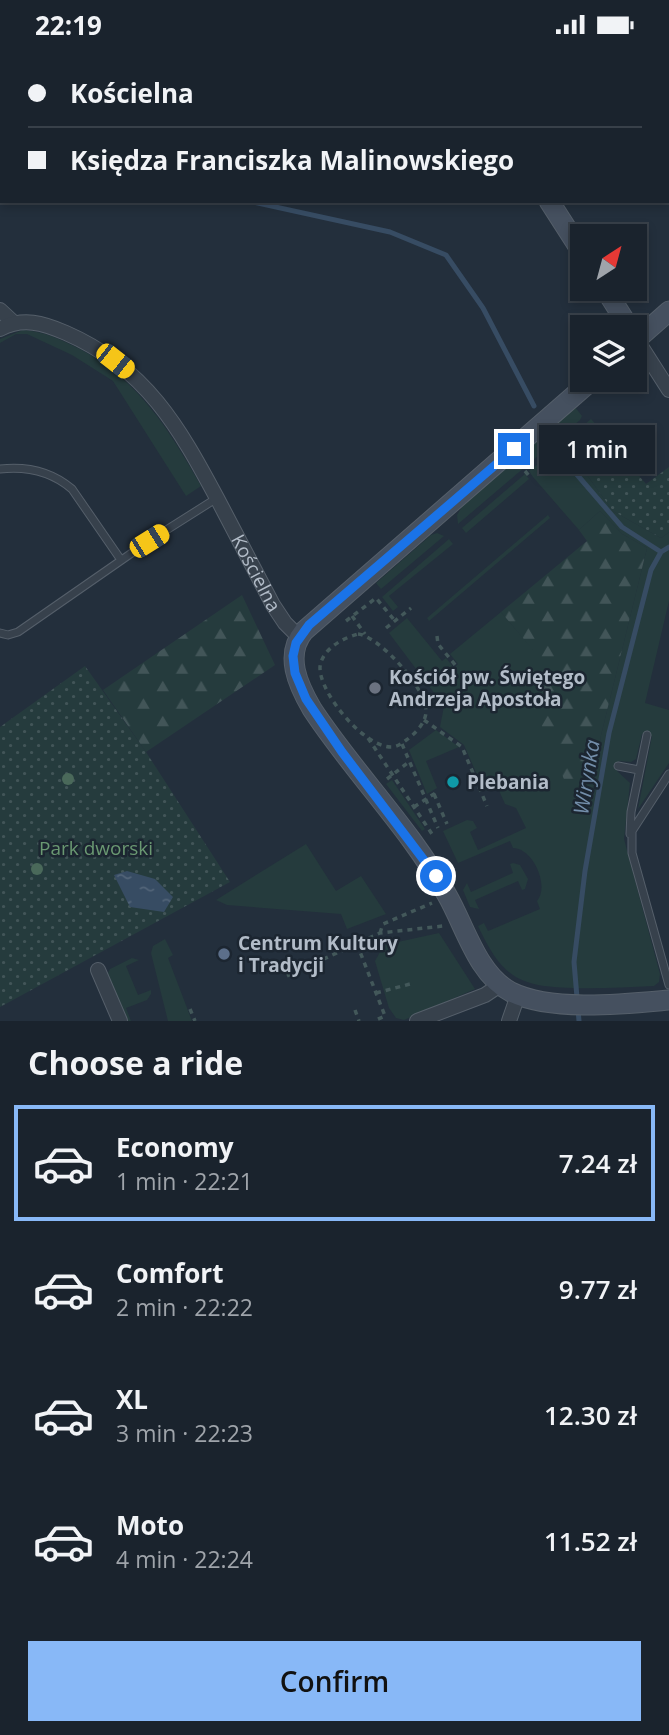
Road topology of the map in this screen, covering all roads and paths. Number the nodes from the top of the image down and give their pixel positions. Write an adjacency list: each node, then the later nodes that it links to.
1 (551, 203): 2 (street)
2 (570, 233)
3 (0, 310): 5 (street)
4 (669, 311): 6 (street)
5 (14, 323): 7 (street); 14 (street, Kościelna)
6 (647, 327)
7 (0, 330)
8 (647, 356): 9 (street)
9 (669, 390)
10 (578, 392): 24 (street)
11 (0, 469): 15 (lane)
12 (525, 471): 13 (path)
13 (531, 478)
14 (217, 498): 15 (lane); 24 (street, Kościelna)
15 (121, 561): 21 (lane)
16 (411, 608): 18 (path)
17 (352, 616): 18 (path); 19 (path); 22 (path)
18 (395, 621): 20 (path)
19 (344, 622)
20 (386, 628)
21 (0, 633)
22 (366, 635): 26 (path); 28 (path)
23 (437, 636): 25 (path)
24 (299, 637): 50 (street)
25 (456, 666)
26 (424, 720): 29 (path); 37 (path)
27 (647, 735): 32 (lane)
28 (367, 737): 29 (path); 34 (path)
29 (402, 744): 30 (path)
30 (410, 761): 34 (path); 36 (path)
31 (618, 766): 32 (lane)
32 (639, 770): 42 (lane)
33 (669, 773): 42 (lane)
34 (393, 774): 35 (path); 38 (path)
35 (384, 781)
36 (426, 799): 38 (path); 39 (path); 40 (path)
37 (487, 806)
38 (414, 807): 41 (path)
39 (447, 824)
40 (438, 828)
41 (430, 831)
42 (631, 837): 51 (lane)
43 (437, 900): 45 (path)
44 (451, 926): 45 (path)
45 (380, 933): 46 (path)
46 (357, 944): 48 (path); 60 (path)
47 (98, 970): 57 (street)
48 (287, 977)
49 (410, 983): 52 (path)
50 (500, 985): 53 (street); 61 (street)
51 (669, 985)
52 (376, 993)
53 (518, 995): 54 (street); 62 (street)
54 (669, 1000)
55 (190, 1009): 58 (path)
56 (355, 1010): 59 (path)
57 (120, 1021)
58 (195, 1021)
59 (359, 1021)
60 (374, 1021)
61 (417, 1021)
62 (509, 1021)

